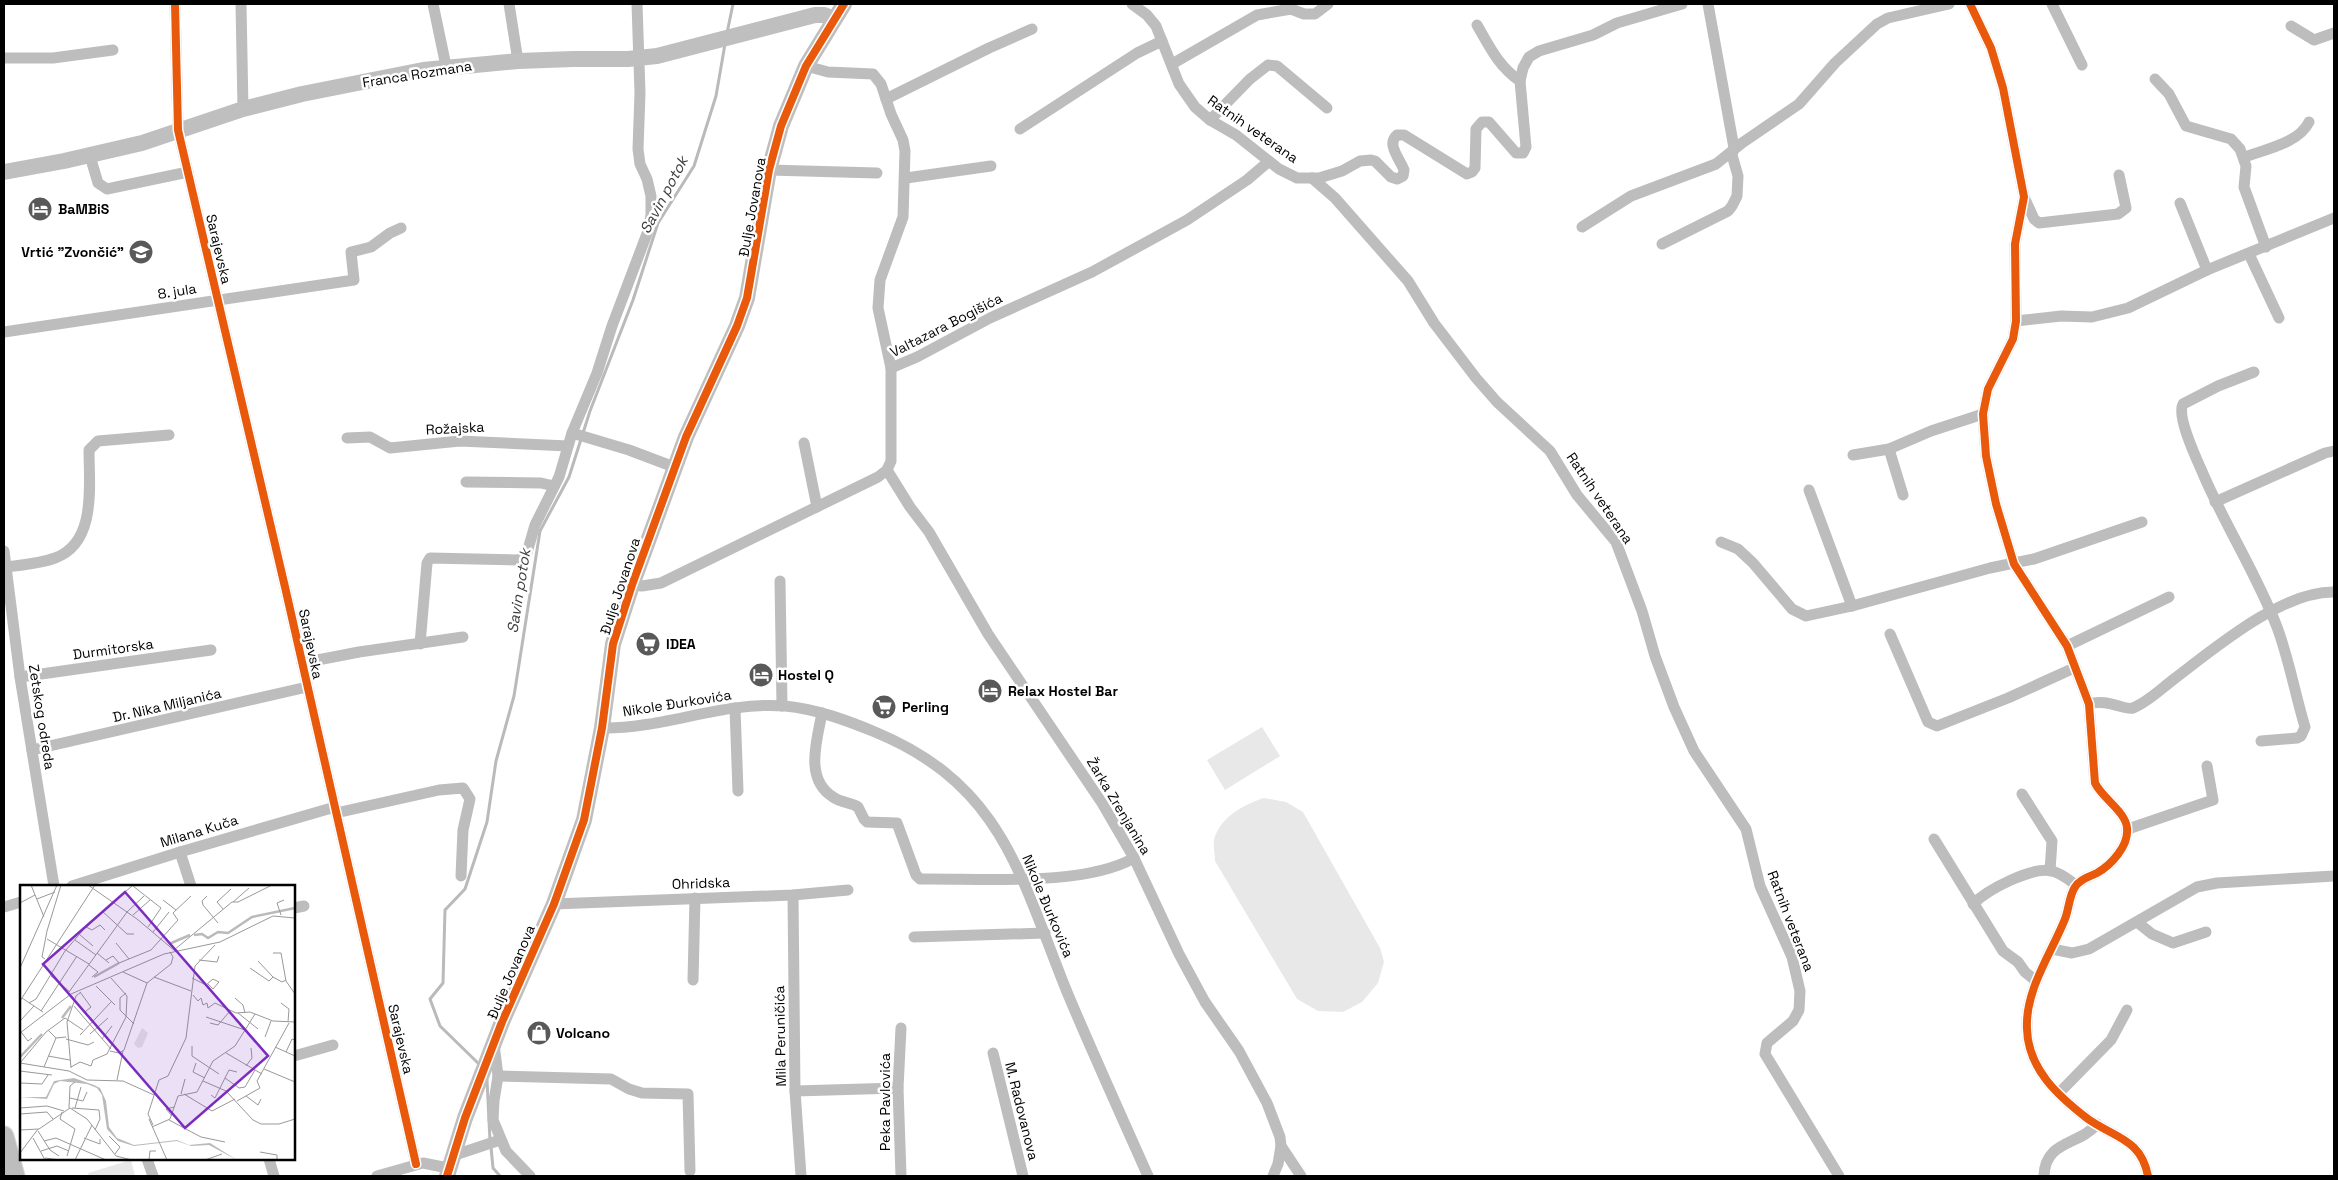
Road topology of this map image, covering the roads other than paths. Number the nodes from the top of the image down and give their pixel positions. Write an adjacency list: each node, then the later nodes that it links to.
1 (176, 4): 37 (street, Sarajevska)
2 (241, 4): 33 (street)
3 (433, 4): 27 (street)
4 (509, 4): 24 (street)
5 (637, 4): 23 (street)
6 (844, 4): 15 (street, Đulje Jovanova)
7 (1132, 4): 20 (street, Ratnih veterana)
8 (1328, 4): 25 (street)
9 (1682, 4): 30 (street)
10 (1708, 4): 38 (street)
11 (1950, 4): 38 (street)
12 (1970, 4): 50 (street)
13 (2052, 4): 26 (street)
14 (815, 9): 15 (street, Franca Rozmana); 23 (street, Franca Rozmana)
15 (834, 19): 28 (street, Đulje Jovanova)
16 (1477, 26): 30 (street)
17 (2291, 26): 19 (street)
18 (1032, 30): 31 (street)
19 (2334, 32)
20 (1162, 41): 25 (street, Ratnih veterana); 36 (street)
21 (113, 50): 22 (street)
22 (4, 58)
23 (639, 58): 24 (street, Franca Rozmana); 67 (street)
24 (518, 62): 27 (street, Franca Rozmana)
25 (1172, 64): 34 (street, Ratnih veterana)
26 (2082, 65)
27 (446, 66): 33 (street, Franca Rozmana)
28 (806, 66): 31 (street); 43 (street, Đulje Jovanova)
29 (2155, 79): 40 (street)
30 (1520, 80): 49 (street)
31 (886, 99): 48 (street)
32 (1327, 108): 34 (street)
33 (242, 109): 37 (street, Franca Rozmana)
34 (1210, 120): 41 (street, Ratnih veterana)
35 (2309, 122): 40 (street)
36 (1020, 129)
37 (178, 130): 39 (street, Franca Rozmana); 45 (street, Sarajevska)
38 (1734, 148): 53 (street); 55 (street)
39 (90, 156): 44 (street, Franca Rozmana); 45 (street)
40 (2245, 157): 56 (street)
41 (1268, 162): 49 (street, Ratnih veterana); 63 (street, Valtazara Bogišića)
42 (991, 166): 48 (street)
43 (769, 170): 46 (street); 74 (street, Đulje Jovanova)
44 (4, 172)
45 (188, 172): 59 (street, Sarajevska)
46 (877, 173)
47 (2119, 175): 50 (street)
48 (906, 178): 63 (street)
49 (1312, 178): 170 (street, Ratnih veterana)
50 (2024, 197): 61 (street)
51 (2180, 202): 58 (street)
52 (2334, 218): 56 (street)
53 (1582, 227)
54 (401, 228): 59 (street, 8. jula)
55 (1662, 244)
56 (2266, 247): 57 (street)
57 (2248, 254): 58 (street); 60 (street)
58 (2207, 270): 61 (street)
59 (218, 300): 62 (street, 8. jula); 99 (street, Sarajevska)
60 (2279, 318)
61 (2016, 321): 65 (street)
62 (4, 332)
63 (891, 368): 75 (street, Valtazara Bogišića)
64 (2254, 372): 80 (street)
65 (1983, 414): 71 (street); 85 (street)
66 (168, 435): 86 (street)
67 (579, 436): 70 (street); 74 (street)
68 (347, 438): 70 (street, Rožajska)
69 (804, 443): 81 (street)
70 (568, 446): 77 (street)
71 (1889, 448): 73 (street); 79 (street)
72 (2334, 451): 80 (street)
73 (1853, 455)
74 (674, 467): 88 (street, Đulje Jovanova)
75 (886, 470): 81 (street); 117 (street, Žarka Zrenjanina)
76 (466, 482): 77 (street)
77 (554, 486): 96 (street)
78 (1809, 490): 92 (street)
79 (1903, 495)
80 (2215, 502): 93 (street)
81 (817, 507): 88 (street)
82 (2142, 522): 85 (street)
83 (1721, 542): 92 (street)
84 (4, 551): 86 (street, Zetskog odreda)
85 (2014, 564): 92 (street); 97 (street)
86 (5, 567): 91 (street, Zetskog odreda)
87 (780, 581): 104 (street)
88 (632, 585): 107 (street, Đulje Jovanova)
89 (2334, 592): 93 (street)
90 (2169, 597): 97 (street)
91 (6, 599): 101 (street, Zetskog odreda)
92 (1852, 606)
93 (2270, 612): 103 (street); 108 (street)
94 (1890, 634): 100 (street)
95 (463, 637): 96 (street)
96 (420, 644): 99 (street)
97 (2067, 646): 100 (street)
98 (211, 650): 101 (street, Durmitorska)
99 (302, 664): 102 (street, Sarajevska)
100 (2074, 668): 103 (street)
101 (20, 677): 109 (street, Zetskog odreda)
102 (307, 687): 109 (street, Dr. Nika Miljanića); 113 (street, Sarajevska)
103 (2089, 704): 114 (street)
104 (782, 706): 105 (street, Nikole Đurkovića); 106 (street, Nikole Đurkovića)
105 (735, 708): 107 (street, Nikole Đurkovića); 111 (street)
106 (822, 713): 121 (street, Nikole Đurkovića); 121 (street)
107 (602, 728): 130 (street, Đulje Jovanova)
108 (2261, 741)
109 (32, 750): 122 (street, Zetskog odreda)
110 (2207, 766): 114 (street)
111 (738, 791)
112 (2022, 794): 118 (street)
113 (335, 810): 116 (street, Milana Kuča); 119 (street, Milana Kuča); 156 (street, Sarajevska)
114 (2128, 829): 125 (street)
115 (1934, 839): 131 (street)
116 (180, 852): 123 (street, Milana Kuča); 124 (street)
117 (1134, 858): 121 (street); 153 (street, Žarka Zrenjanina)
118 (2050, 871): 125 (street); 131 (street)
119 (461, 876)
120 (2334, 876): 133 (street)
121 (1024, 878): 135 (street, Nikole Đurkovića)
122 (54, 885)
123 (75, 885)
124 (191, 885)
125 (2076, 885): 137 (street)
126 (848, 890): 127 (street, Ohridska)
127 (793, 895): 128 (street, Ohridska); 148 (street, Mila Peruničića)
128 (695, 898): 130 (street, Ohridska); 138 (street)
129 (20, 902): 132 (street)
130 (554, 904): 143 (street, Đulje Jovanova)
131 (1973, 904): 139 (street)
132 (4, 907)
133 (2137, 922): 134 (street); 137 (street)
134 (2206, 932)
135 (1044, 933): 136 (street); 167 (street, Nikole Đurkovića)
136 (914, 937)
137 (2052, 949): 139 (street)
138 (693, 980)
139 (2036, 981): 149 (street)
140 (2127, 1010): 149 (street)
141 (901, 1028): 147 (street, Peka Pavlovića)
142 (333, 1045): 145 (street)
143 (492, 1051): 146 (street); 157 (street, Đulje Jovanova)
144 (993, 1053): 166 (street, M. Radovanova)
145 (295, 1056)
146 (498, 1076): 152 (street); 158 (street)
147 (898, 1088): 148 (street); 165 (street, Peka Pavlovića)
148 (795, 1091): 164 (street, Mila Peruničića)
149 (2059, 1092): 150 (street)
150 (2097, 1124): 171 (street); 172 (street)
151 (4, 1136): 159 (main road)
152 (497, 1141): 157 (street); 163 (street)
153 (1281, 1146): 168 (street, Žarka Zrenjanina); 169 (street)
154 (147, 1160): 160 (street)
155 (269, 1160): 161 (street)
156 (416, 1164): 157 (street); 162 (street)
157 (449, 1167)
158 (690, 1171)
159 (15, 1176)
160 (153, 1176)
161 (274, 1176)
162 (377, 1176)
163 (530, 1176)
164 (801, 1176)
165 (901, 1176)
166 (1023, 1176)
167 (1148, 1176)
168 (1273, 1176)
169 (1302, 1176)
170 (1839, 1176)
171 (2044, 1176)
172 (2148, 1176)

